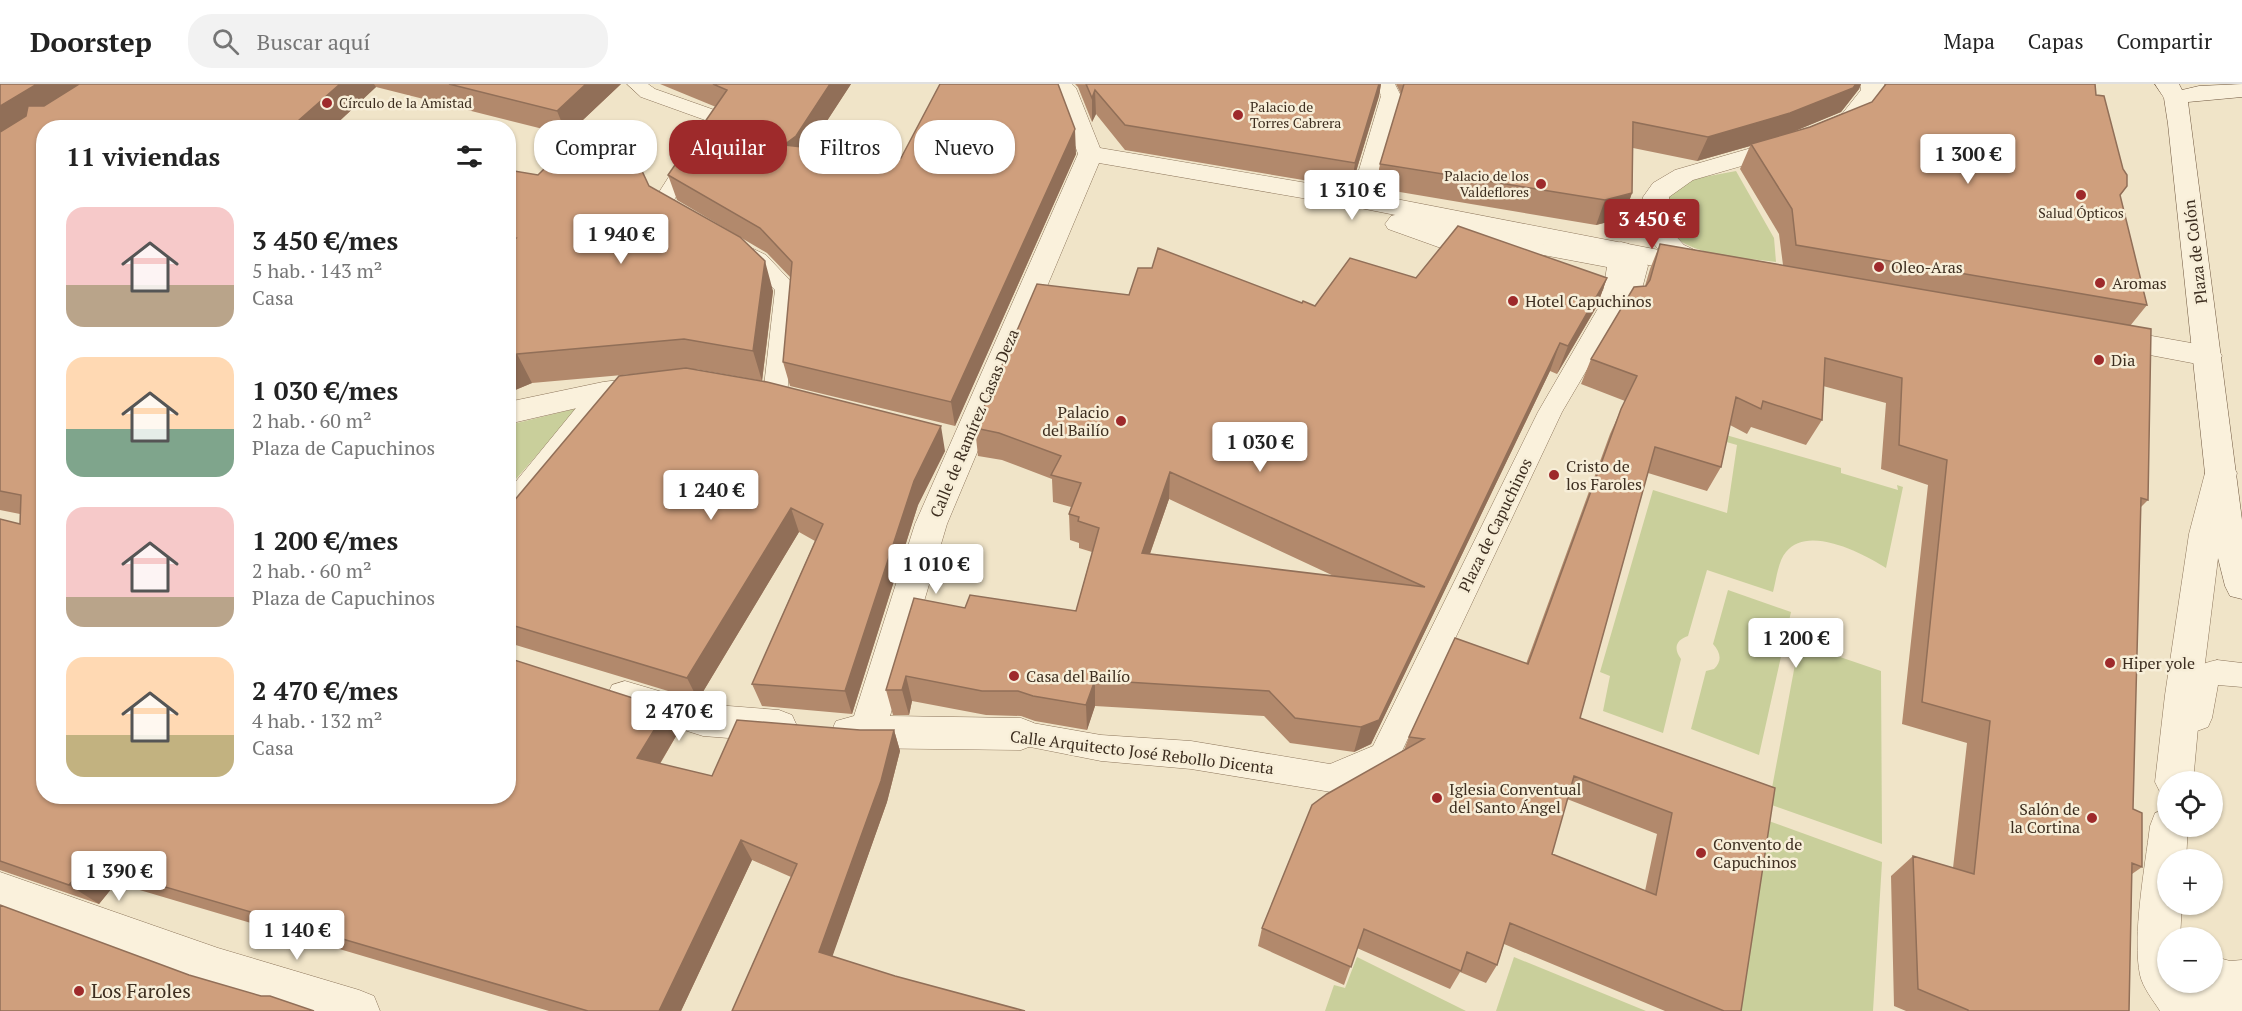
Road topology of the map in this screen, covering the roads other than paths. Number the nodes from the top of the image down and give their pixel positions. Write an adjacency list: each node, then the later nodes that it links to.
1 (636, 84): 16 (street)
2 (1059, 84): 7 (street)
3 (1386, 84): 8 (street)
4 (1872, 84): 9 (street)
5 (2242, 90): 6 (street, Plaza de Colón)
6 (2171, 91): 13 (street, Plaza de Colón)
7 (1090, 154): 8 (street); 23 (street, Calle de Ramírez Casas Deza)
8 (1360, 200): 10 (street)
9 (1655, 218): 10 (street); 10 (street)
10 (1620, 256): 11 (street, Plaza de Capuchinos); 11 (street)
11 (1614, 299): 25 (street, Plaza de Capuchinos)
12 (2080, 334): 13 (street)
13 (2208, 356): 18 (street, Plaza de Colón)
14 (684, 382): 15 (street)
15 (603, 392): 17 (street); 19 (street)
16 (775, 395)
17 (516, 410)
18 (2222, 471): 20 (street, Plaza de Colón); 26 (street, Plaza de Colón)
19 (516, 500)
20 (2242, 585)
21 (2242, 675): 27 (street)
22 (588, 685): 23 (street, Calle Arquitecto José Rebollo Dicenta)
23 (867, 733): 24 (street, Calle Arquitecto José Rebollo Dicenta)
24 (1021, 735): 25 (street, Calle Arquitecto José Rebollo Dicenta)
25 (1384, 756)
26 (2175, 771)
27 (2191, 771)
28 (2168, 837): 33 (street)
29 (0, 891): 34 (street)
30 (2223, 976): 31 (street)
31 (2242, 977)
32 (2242, 997): 33 (street)
33 (2182, 1009)
34 (359, 1011)

